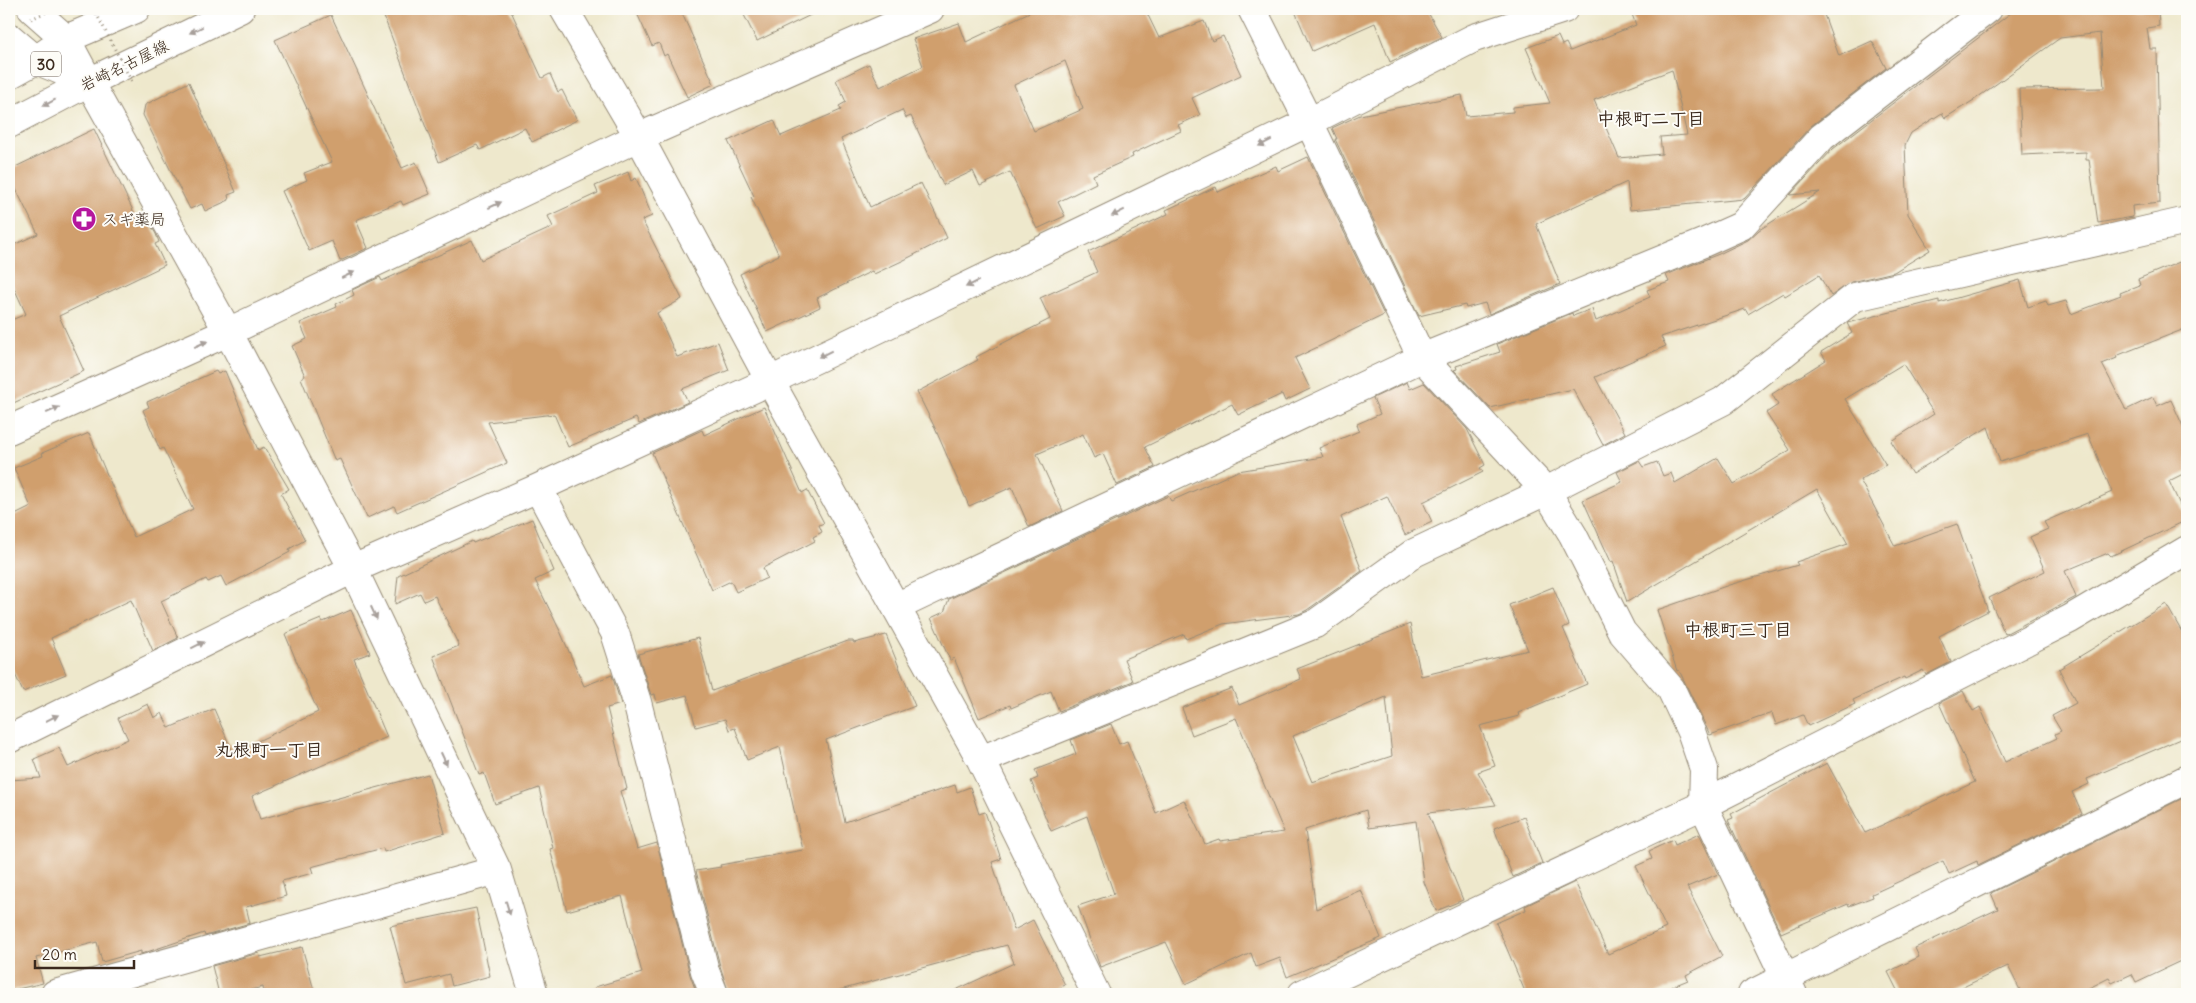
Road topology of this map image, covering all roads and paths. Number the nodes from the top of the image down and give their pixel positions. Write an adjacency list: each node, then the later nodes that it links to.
1 (53, 9): 10 (path, bridge)
2 (94, 9): 16 (path, bridge)
3 (136, 9): 12 (street)
4 (240, 9): 15 (street, 岩崎名古屋線, one-way to 15)
5 (564, 9): 19 (street)
6 (930, 9): 19 (street)
7 (1252, 9): 17 (street)
8 (1564, 9): 17 (street)
9 (1988, 9): 22 (street)
10 (32, 14): 12 (street, 30)
11 (9, 36): 13 (street, 30)
12 (66, 39): 13 (street); 15 (street, 30)
13 (36, 60): 14 (street); 15 (street, 30)
14 (9, 75)
15 (89, 82): 18 (street, 岩崎名古屋線, one-way to 18); 21 (street)
16 (132, 82)
17 (1309, 122): 22 (street); 23 (street, one-way to 23)
18 (9, 124)
19 (639, 137): 21 (street, one-way to 19); 23 (street)
20 (2187, 221): 26 (street)
21 (228, 332): 24 (street, one-way to 21); 28 (street)
22 (1422, 358): 26 (street); 29 (street)
23 (770, 381): 25 (street); 29 (street)
24 (9, 430)
25 (538, 488): 28 (street); 38 (street)
26 (1546, 491): 31 (street); 33 (street)
27 (2187, 550): 33 (street)
28 (353, 569): 30 (street, one-way to 28); 34 (street, one-way to 34)
29 (896, 607): 31 (street)
30 (9, 739)
31 (981, 760): 39 (street)
32 (2187, 779): 35 (street)
33 (1703, 805): 35 (street); 40 (street)
34 (497, 870): 36 (street); 37 (street, one-way to 37)
35 (1789, 986): 41 (street)
36 (55, 994)
37 (534, 994)
38 (714, 994)
39 (1096, 994)
40 (1302, 994)
41 (1752, 994)

